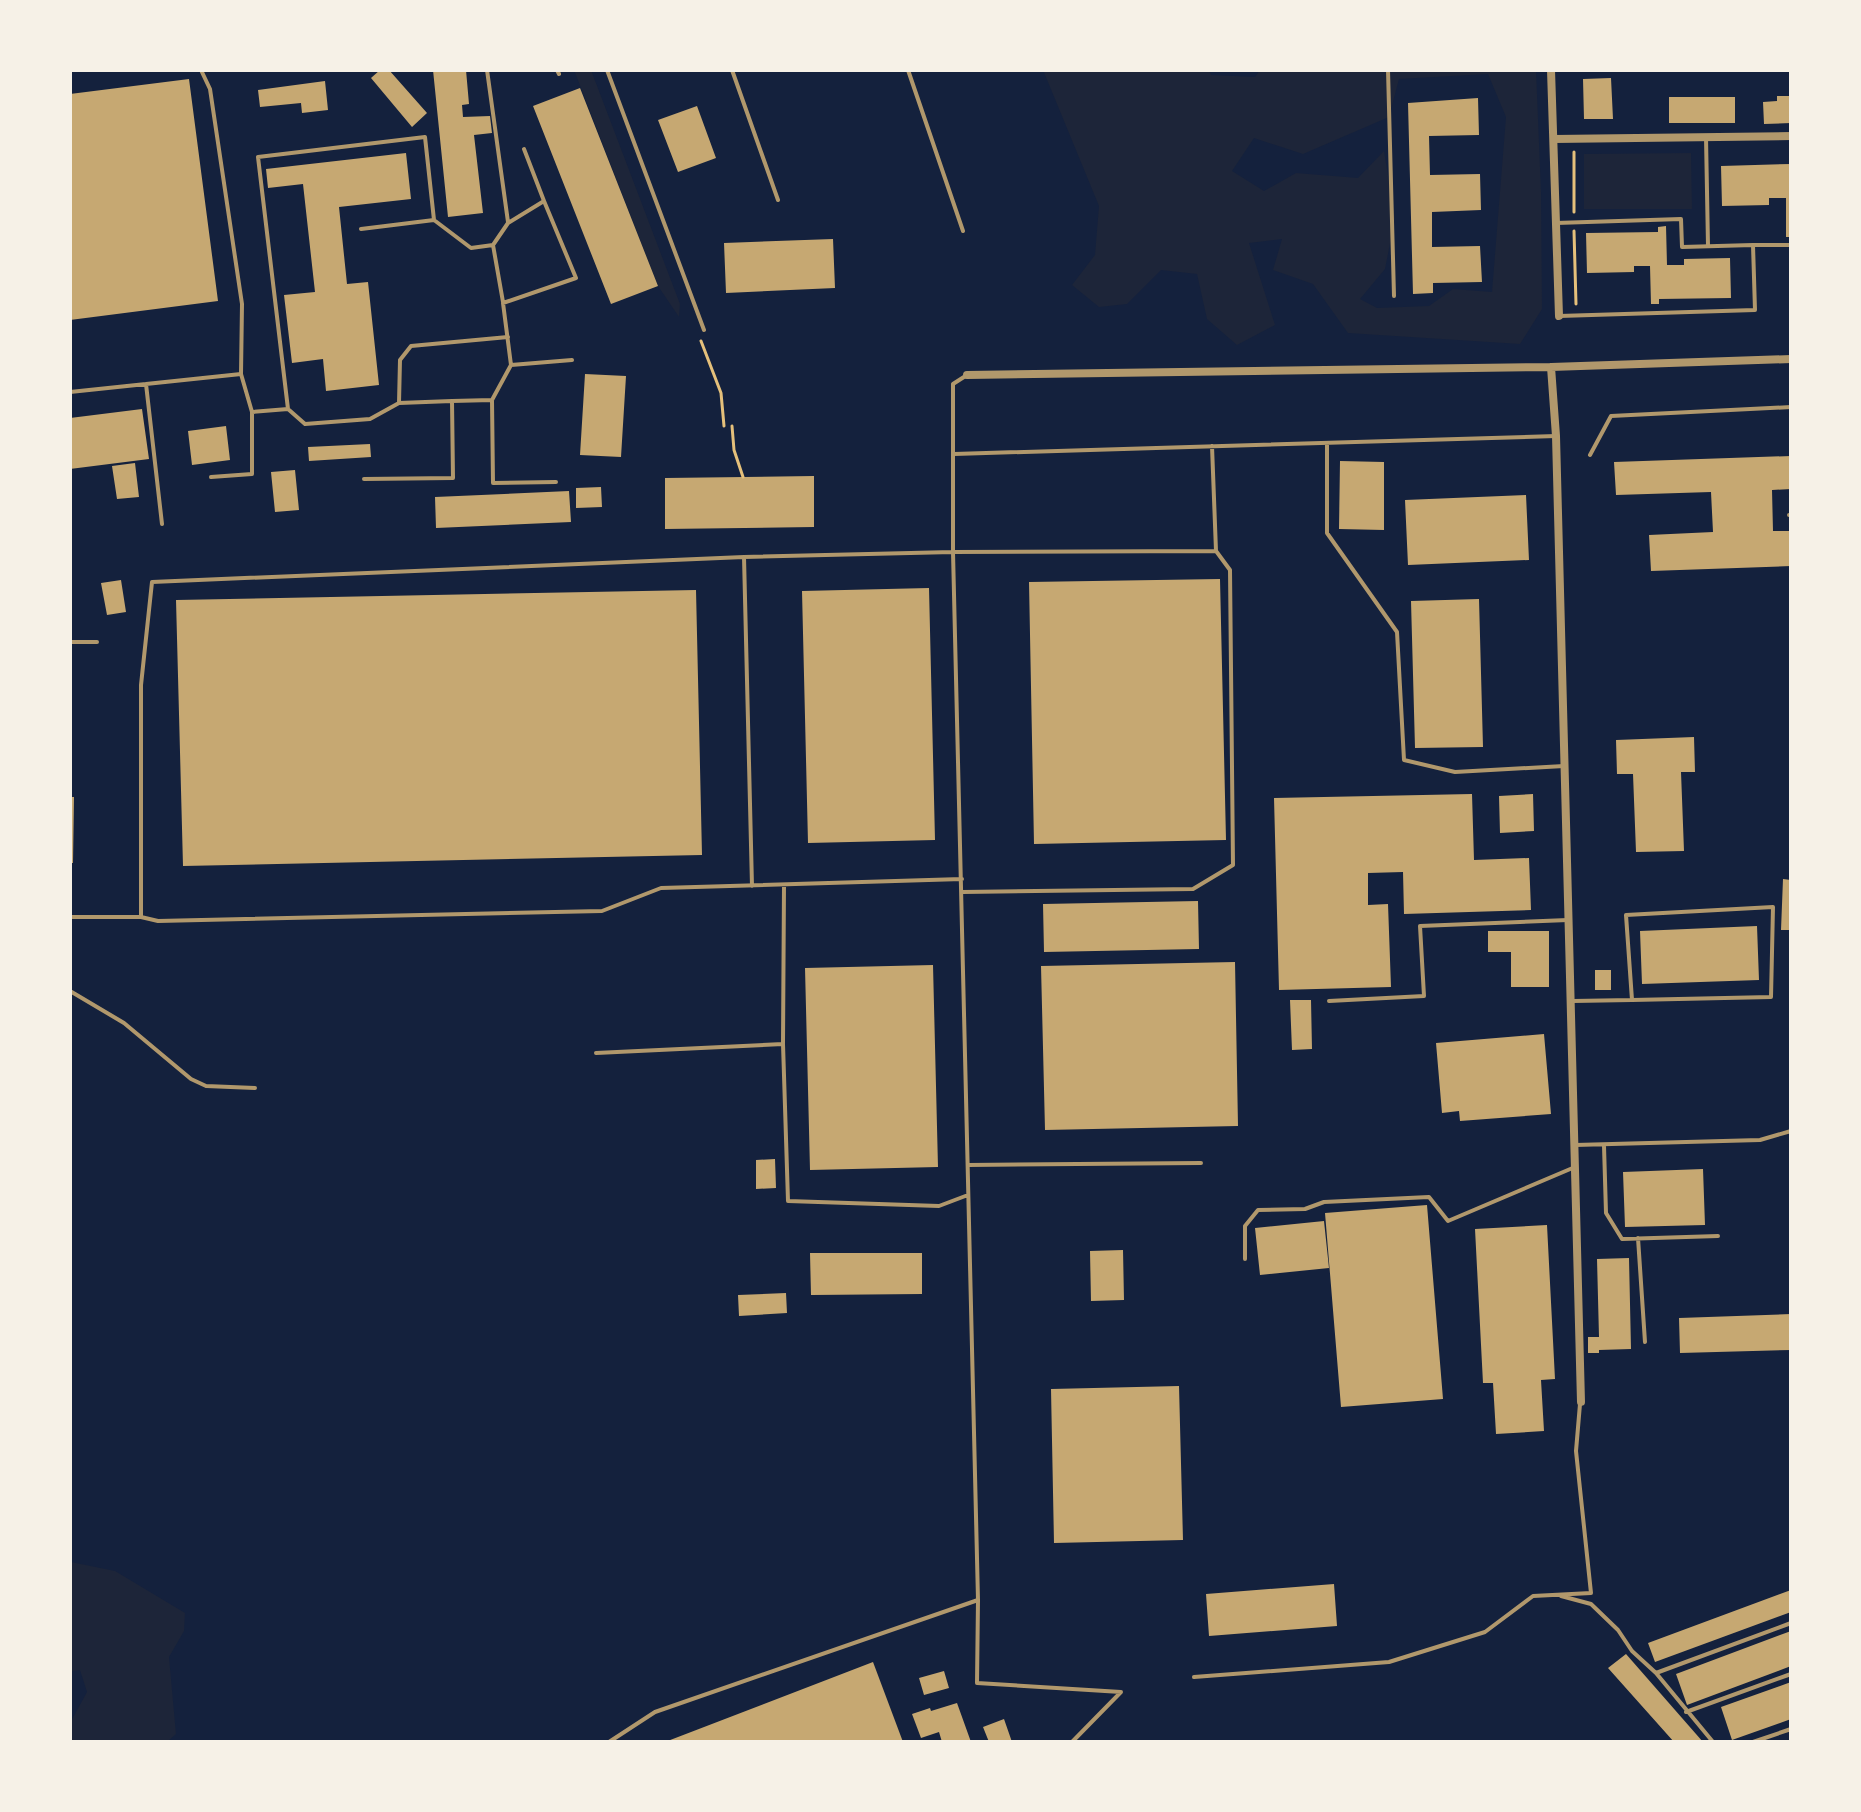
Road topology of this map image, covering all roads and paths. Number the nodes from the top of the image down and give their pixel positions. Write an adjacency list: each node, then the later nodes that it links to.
1 (201, 70): 36 (lane)
2 (487, 70): 17 (lane)
3 (607, 70): 29 (lane)
4 (732, 70): 13 (lane)
5 (908, 70): 20 (lane)
6 (1388, 70): 25 (lane)
7 (1551, 70): 10 (street)
8 (1791, 136): 9 (street)
9 (1706, 137): 10 (street); 24 (lane)
10 (1554, 139): 18 (street)
11 (1581, 147): 16 (path)
12 (524, 149): 14 (lane)
13 (778, 200)
14 (544, 201): 17 (lane); 26 (lane)
15 (434, 220): 19 (lane); 21 (lane); 44 (lane)
16 (1574, 222): 18 (lane); 24 (lane); 27 (path)
17 (508, 223): 21 (lane)
18 (1556, 223): 28 (street)
19 (361, 229)
20 (963, 231)
21 (493, 245): 26 (lane)
22 (1753, 245): 23 (lane); 24 (lane); 27 (lane)
23 (1791, 245)
24 (1708, 246)
25 (1394, 296)
26 (503, 303): 30 (lane)
27 (1576, 315): 28 (lane)
28 (1559, 316)
29 (704, 330)
30 (508, 337): 34 (lane); 42 (lane)
31 (702, 342): 46 (path)
32 (1791, 359): 35 (street)
33 (572, 360): 34 (lane)
34 (511, 365): 40 (lane)
35 (1551, 367): 37 (street); 48 (street)
36 (241, 374): 38 (lane); 45 (lane)
37 (967, 375): 51 (lane)
38 (146, 384): 39 (lane); 57 (lane)
39 (70, 392)
40 (492, 400): 41 (lane); 56 (lane)
41 (452, 401): 42 (lane); 55 (lane)
42 (399, 403): 44 (lane)
43 (1791, 407): 52 (lane)
44 (288, 409): 45 (lane)
45 (252, 412): 53 (lane)
46 (724, 426)
47 (732, 426): 54 (path)
48 (1556, 436): 49 (lane); 63 (street)
49 (1327, 443): 50 (lane); 63 (lane)
50 (1212, 446): 51 (lane); 58 (lane)
51 (954, 454): 59 (lane)
52 (1590, 455)
53 (211, 477)
54 (743, 477)
55 (364, 479)
56 (556, 482)
57 (162, 524)
58 (1216, 551): 59 (lane); 67 (lane)
59 (953, 552): 60 (lane); 64 (lane)
60 (744, 557): 66 (lane); 69 (lane)
61 (70, 642): 62 (lane)
62 (97, 642)
63 (1564, 766): 70 (street)
64 (962, 879): 65 (lane); 67 (lane)
65 (784, 885): 66 (lane); 75 (lane)
66 (752, 886): 69 (lane)
67 (962, 892): 82 (lane)
68 (70, 917): 69 (lane)
69 (141, 917)
70 (1568, 920): 73 (lane); 74 (street)
71 (70, 991): 77 (lane)
72 (1632, 1000): 72 (lane); 74 (lane)
73 (1329, 1001)
74 (1570, 1001): 79 (street)
75 (783, 1044): 76 (lane); 84 (lane)
76 (596, 1053)
77 (255, 1088)
78 (1791, 1131): 80 (lane)
79 (1574, 1145): 80 (lane); 83 (street)
80 (1604, 1146): 86 (lane)
81 (1201, 1163): 82 (lane)
82 (968, 1165): 84 (lane)
83 (1575, 1167): 87 (lane); 89 (street)
84 (968, 1195): 91 (lane)
85 (1718, 1236): 86 (lane)
86 (1638, 1238): 88 (lane)
87 (1245, 1259)
88 (1645, 1342)
89 (1581, 1402): 90 (lane)
90 (1558, 1595): 93 (lane); 95 (lane)
91 (978, 1600): 98 (lane); 99 (lane)
92 (1791, 1623): 93 (lane)
93 (1656, 1673): 96 (lane)
94 (1791, 1674): 96 (lane)
95 (1194, 1677)
96 (1686, 1712): 100 (lane)
97 (1791, 1729): 101 (lane)
98 (609, 1742)
99 (1072, 1742)
100 (1713, 1742)
101 (1753, 1742)

